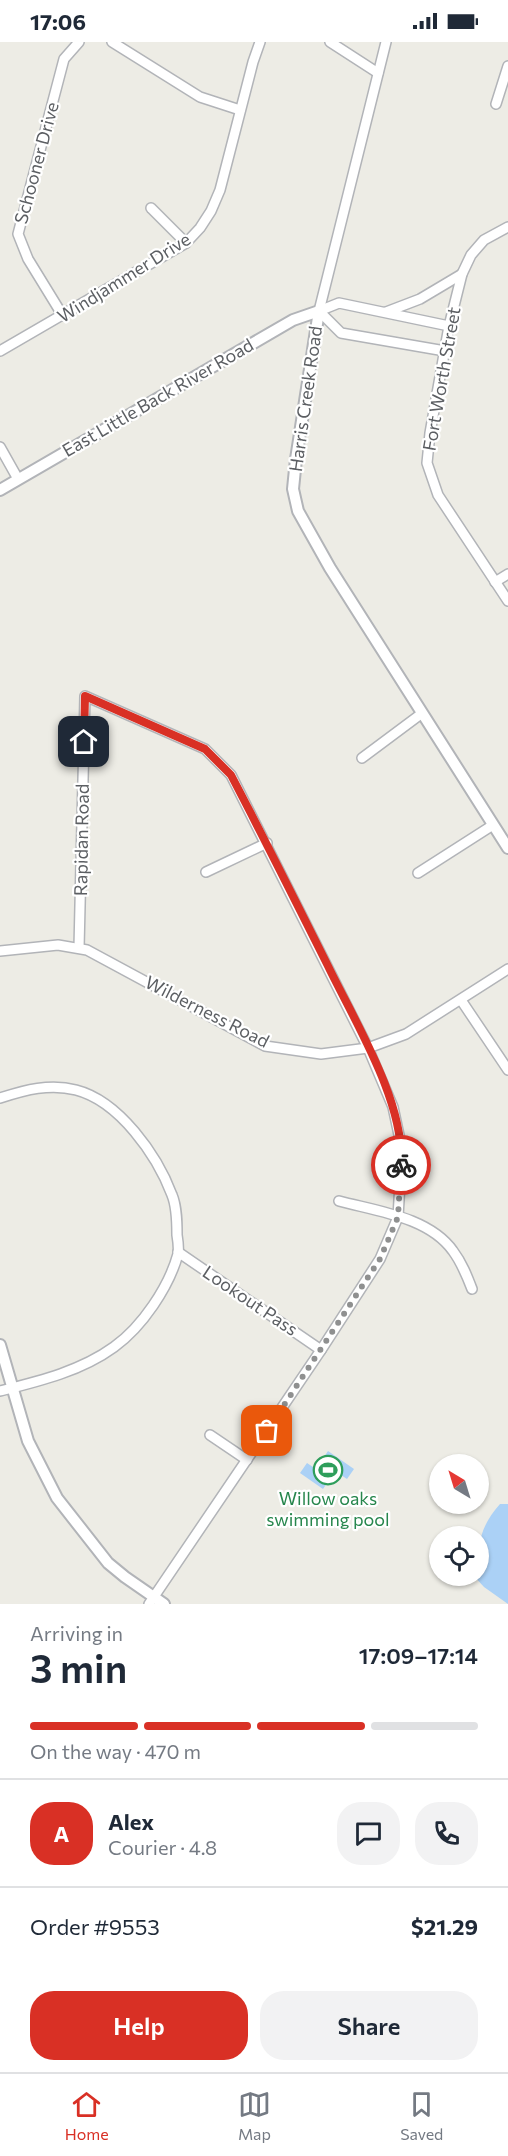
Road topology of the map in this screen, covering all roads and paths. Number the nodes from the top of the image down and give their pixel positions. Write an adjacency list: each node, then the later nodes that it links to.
1 (79, 42): 16 (street, Schooner Drive)
2 (112, 42): 9 (street)
3 (260, 42): 9 (street, Windjammer Drive)
4 (330, 42): 7 (street)
5 (386, 42): 7 (street, Harris Creek Road)
6 (508, 66): 8 (street)
7 (378, 73): 14 (street, Harris Creek Road)
8 (496, 104)
9 (240, 110): 12 (street, Windjammer Drive)
10 (151, 208): 12 (street)
11 (508, 227): 13 (street, Fort Worth Street)
12 (186, 243): 16 (street, Windjammer Drive)
13 (462, 274): 15 (street); 17 (street, Fort Worth Street)
14 (319, 311): 15 (street, East Little Back River Road); 19 (street); 21 (street, East Little Back River Road); 26 (street, Harris Creek Road)
15 (385, 312): 17 (street, East Little Back River Road)
16 (63, 316): 18 (street, Windjammer Drive)
17 (449, 326): 19 (street, Fort Worth Street)
18 (0, 351)
19 (445, 351): 24 (street, Fort Worth Street)
20 (0, 447): 21 (street)
21 (18, 479): 22 (street, East Little Back River Road)
22 (0, 489)
23 (508, 574): 24 (street)
24 (495, 582): 25 (street, Fort Worth Street)
25 (508, 601)
26 (422, 714): 27 (street); 28 (street, Harris Creek Road)
27 (362, 758)
28 (492, 825): 30 (street, Harris Creek Road); 32 (street)
29 (267, 843): 31 (street); 33 (street, Rapidan Road); 37 (street)
30 (508, 848)
31 (206, 872)
32 (418, 873)
33 (79, 948): 34 (street, Wilderness Road); 37 (street, Wilderness Road)
34 (0, 951)
35 (508, 969): 36 (street, Wilderness Road)
36 (461, 1000): 37 (street, Wilderness Road); 38 (street)
37 (368, 1048): 41 (street)
38 (508, 1070)
39 (0, 1098): 42 (street)
40 (339, 1201): 41 (street)
41 (398, 1217): 43 (street); 45 (street)
42 (178, 1252): 45 (street, Lookout Pass); 46 (street)
43 (472, 1289)
44 (0, 1345): 46 (street)
45 (321, 1350): 49 (street)
46 (12, 1388): 47 (street); 50 (street)
47 (0, 1391)
48 (210, 1436): 49 (street)
49 (247, 1460): 50 (street)
50 (152, 1601): 51 (street)
51 (164, 1604)

